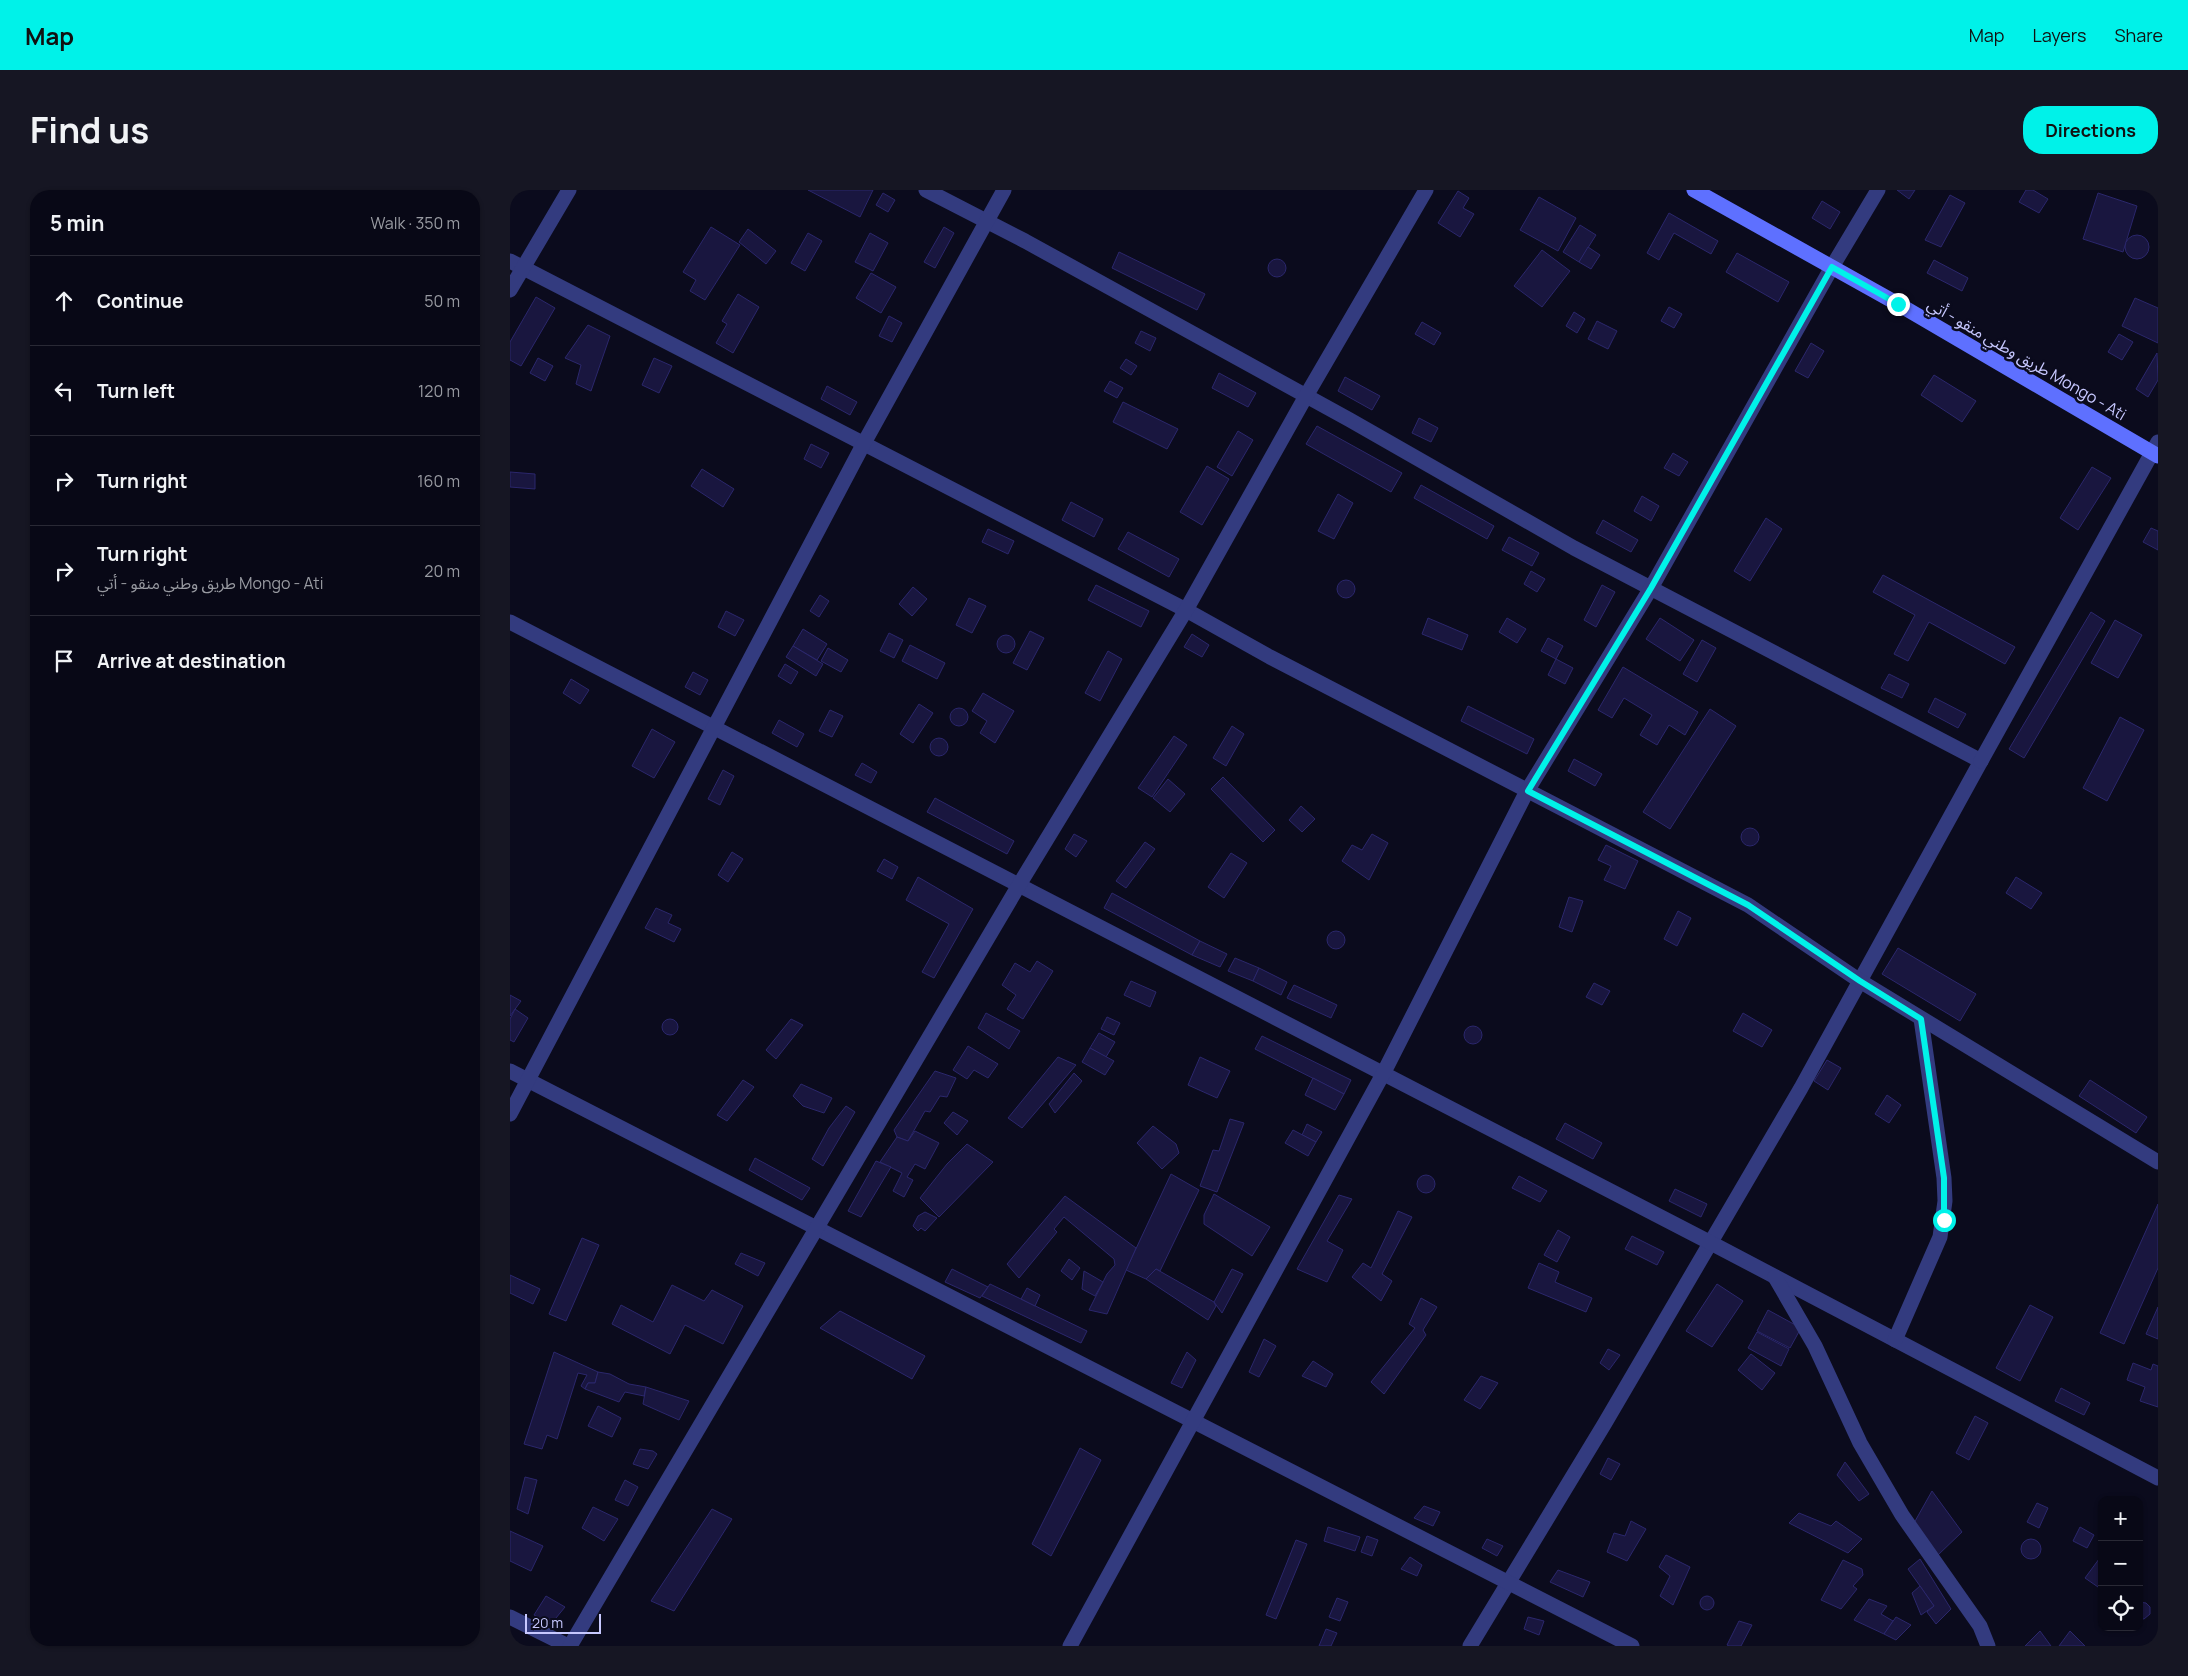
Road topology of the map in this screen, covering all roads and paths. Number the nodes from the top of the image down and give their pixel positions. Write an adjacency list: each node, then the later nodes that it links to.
1 (569, 190): 8 (street)
2 (926, 190): 7 (street)
3 (1004, 190): 7 (street)
4 (1426, 190): 11 (street)
5 (1694, 190): 9 (main road, طريق وطني منقو - أتي Mongo - Ati)
6 (1878, 190): 9 (street)
7 (986, 221): 11 (street); 12 (street)
8 (516, 264): 10 (street); 12 (street)
9 (1832, 267): 13 (main road, طريق وطني منقو - أتي Mongo - Ati); 14 (street)
10 (510, 290)
11 (1306, 396): 14 (street); 15 (street)
12 (864, 443): 15 (street); 17 (street)
13 (2156, 450): 18 (street)
14 (1651, 588): 18 (street); 19 (street)
15 (1186, 610): 19 (street); 20 (street)
16 (510, 622): 17 (street)
17 (713, 727): 20 (street); 25 (street)
18 (1982, 761): 21 (street)
19 (1528, 791): 21 (street); 24 (street)
20 (1019, 885): 24 (street); 28 (street)
21 (1860, 981): 22 (street); 29 (street)
22 (1921, 1019): 27 (street); 31 (street)
23 (510, 1071): 25 (street)
24 (1383, 1074): 29 (street); 32 (street)
25 (528, 1080): 26 (street); 28 (street)
26 (510, 1114)
27 (2158, 1162)
28 (818, 1228): 32 (street); 36 (street)
29 (1711, 1243): 30 (street); 34 (street)
30 (1775, 1277): 31 (street); 40 (street)
31 (1895, 1340): 33 (street)
32 (1194, 1421): 34 (street); 37 (street)
33 (2158, 1478)
34 (1509, 1583): 38 (street); 39 (street)
35 (510, 1617): 36 (street)
36 (569, 1646)
37 (1070, 1646)
38 (1470, 1646)
39 (1632, 1646)
40 (1988, 1646)

